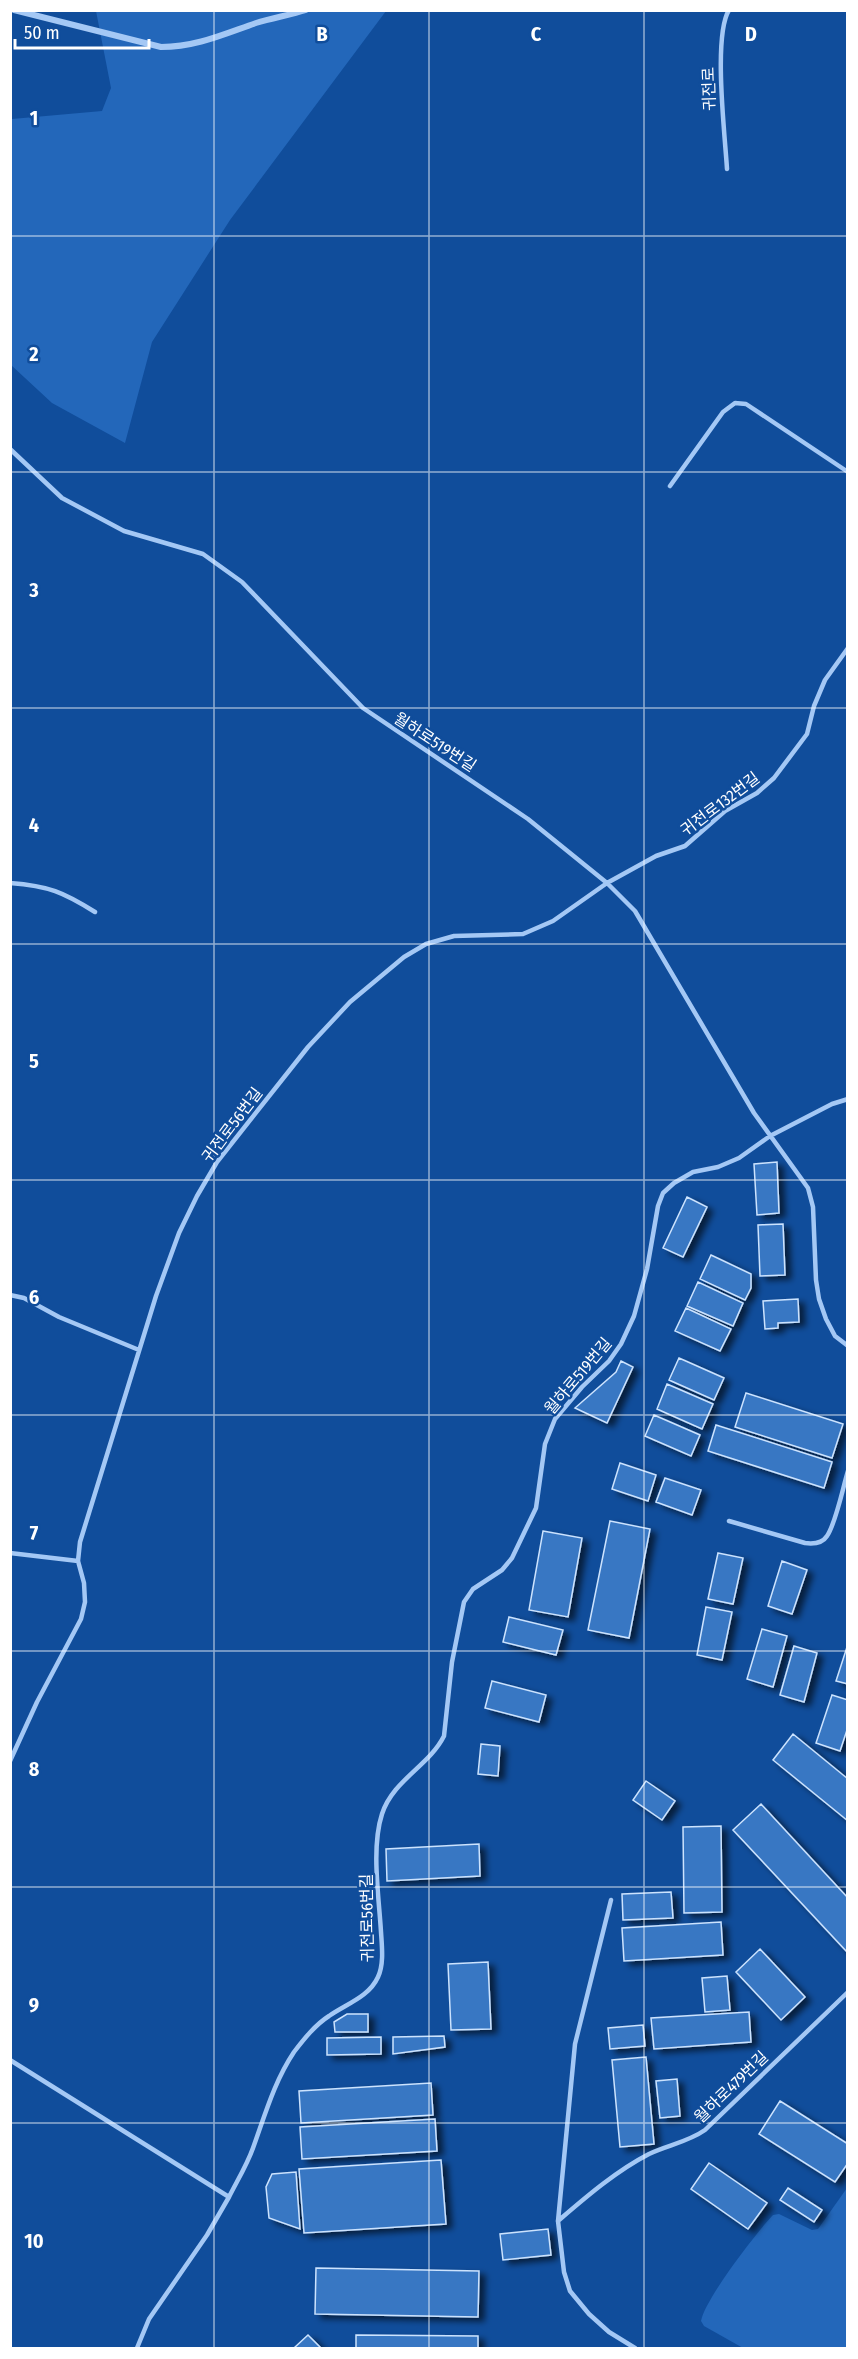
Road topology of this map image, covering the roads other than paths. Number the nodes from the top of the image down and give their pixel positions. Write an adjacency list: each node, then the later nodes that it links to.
1 (14, 10): 2 (street)
2 (306, 10)
3 (729, 10): 4 (lane, 귀전로)
4 (727, 169)
5 (10, 449): 10 (lane, 월하로519번길)
6 (848, 472): 7 (lane)
7 (670, 486)
8 (848, 648): 10 (lane, 귀전로132번길)
9 (10, 883): 11 (lane)
10 (607, 883): 13 (lane, 월하로519번길); 16 (lane, 귀전로56번길)
11 (96, 912)
12 (848, 1099): 13 (lane, 월하로519번길)
13 (770, 1136): 15 (lane, 월하로519번길); 21 (lane, 월하로519번길)
14 (10, 1295): 16 (lane)
15 (848, 1346)
16 (139, 1350): 20 (lane, 귀전로56번길)
17 (848, 1471): 18 (lane)
18 (729, 1521)
19 (10, 1553): 20 (lane)
20 (78, 1561): 22 (lane, 귀전로56번길)
21 (464, 1602): 26 (lane, 귀전로56번길)
22 (10, 1761)
23 (611, 1900): 27 (lane)
24 (848, 1992): 27 (lane, 월하로479번길)
25 (10, 2060): 26 (lane)
26 (229, 2198): 28 (lane, 귀전로56번길)
27 (558, 2221): 29 (lane)
28 (137, 2349)
29 (634, 2349)

